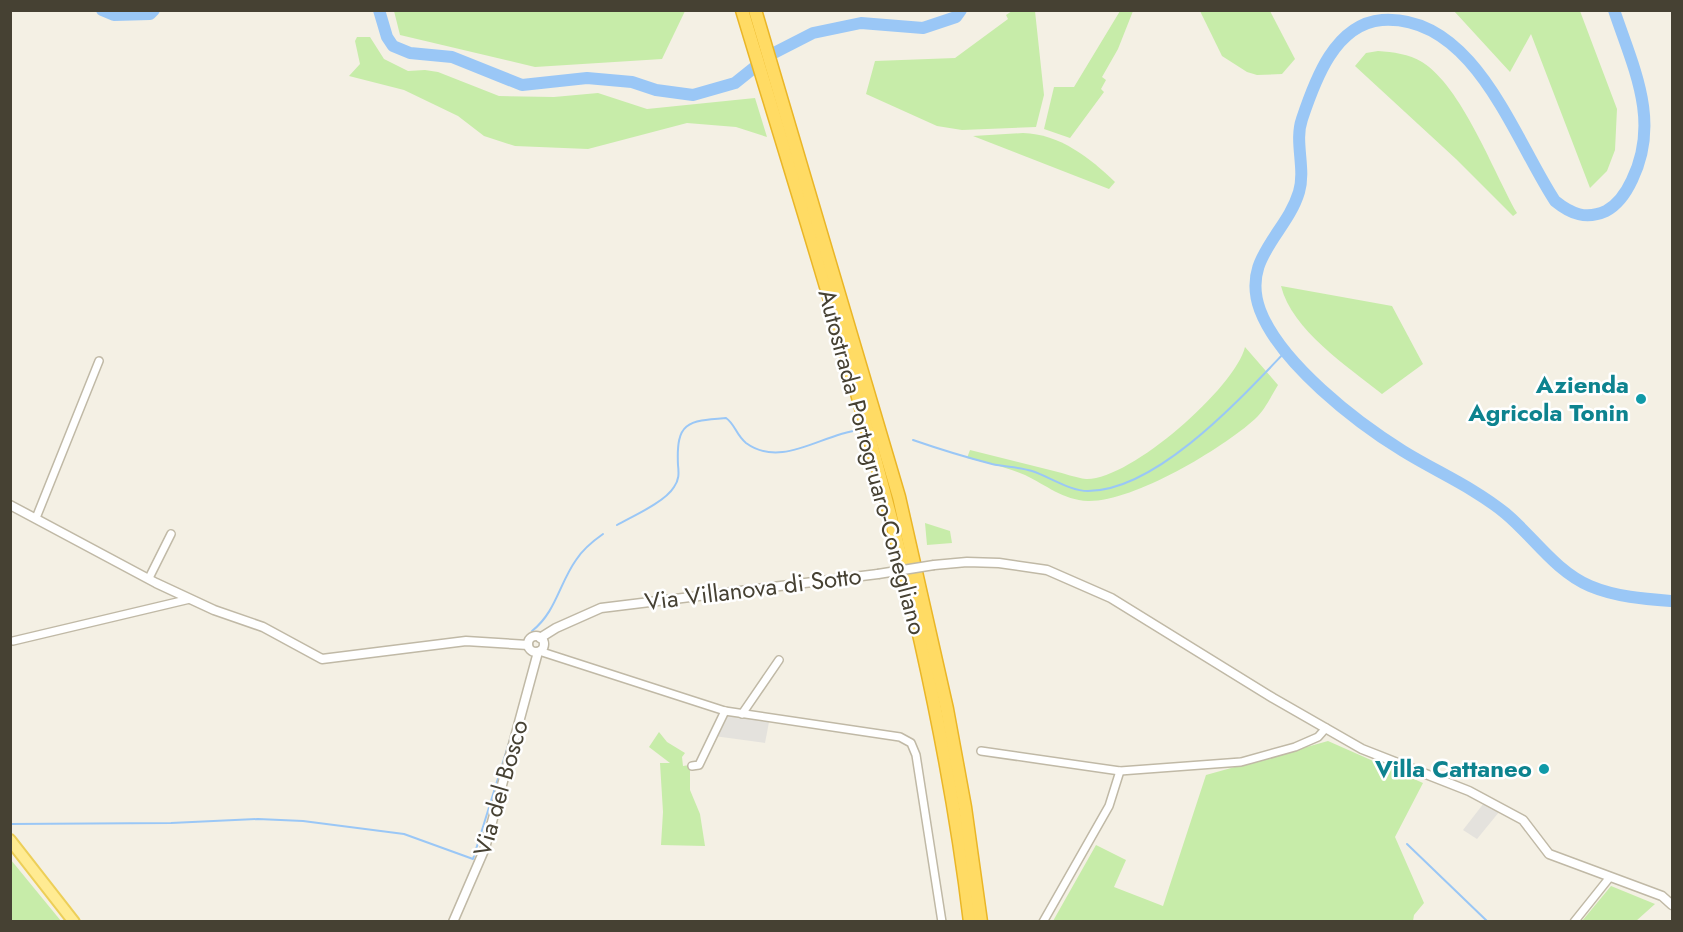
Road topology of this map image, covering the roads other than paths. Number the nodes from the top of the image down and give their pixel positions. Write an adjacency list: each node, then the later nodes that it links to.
1 (742, 10): 3 (highway, Autostrada Portogruaro-Conegliano)
2 (755, 10): 3 (highway, Autostrada Portogruaro-Conegliano)
3 (794, 164): 22 (highway, Autostrada Portogruaro-Conegliano)
4 (99, 361): 6 (street)
5 (10, 505): 6 (street)
6 (36, 518): 8 (street)
7 (171, 534): 8 (street)
8 (149, 578): 9 (street)
9 (190, 599): 11 (street); 12 (street)
10 (540, 638): 12 (street); 13 (street); 17 (street, Via Villanova di Sotto, bridge)
11 (13, 641)
12 (528, 645): 13 (street)
13 (539, 651): 15 (street); 26 (street, Via del Bosco)
14 (779, 660): 16 (street)
15 (724, 711): 16 (street); 19 (street)
16 (742, 714): 27 (street)
17 (1326, 728): 20 (street); 23 (street, Via Villanova di Sotto)
18 (981, 751): 20 (street)
19 (692, 766)
20 (1120, 771): 30 (street)
21 (10, 840): 25 (main road)
22 (970, 872): 28 (highway, Autostrada Portogruaro-Conegliano); 29 (highway, Autostrada Portogruaro-Conegliano)
23 (1610, 877): 24 (street, Via Villanova di Sotto); 31 (street)
24 (1672, 905)
25 (74, 921)
26 (453, 921)
27 (942, 921)
28 (970, 921)
29 (981, 921)
30 (1043, 921)
31 (1574, 921)

